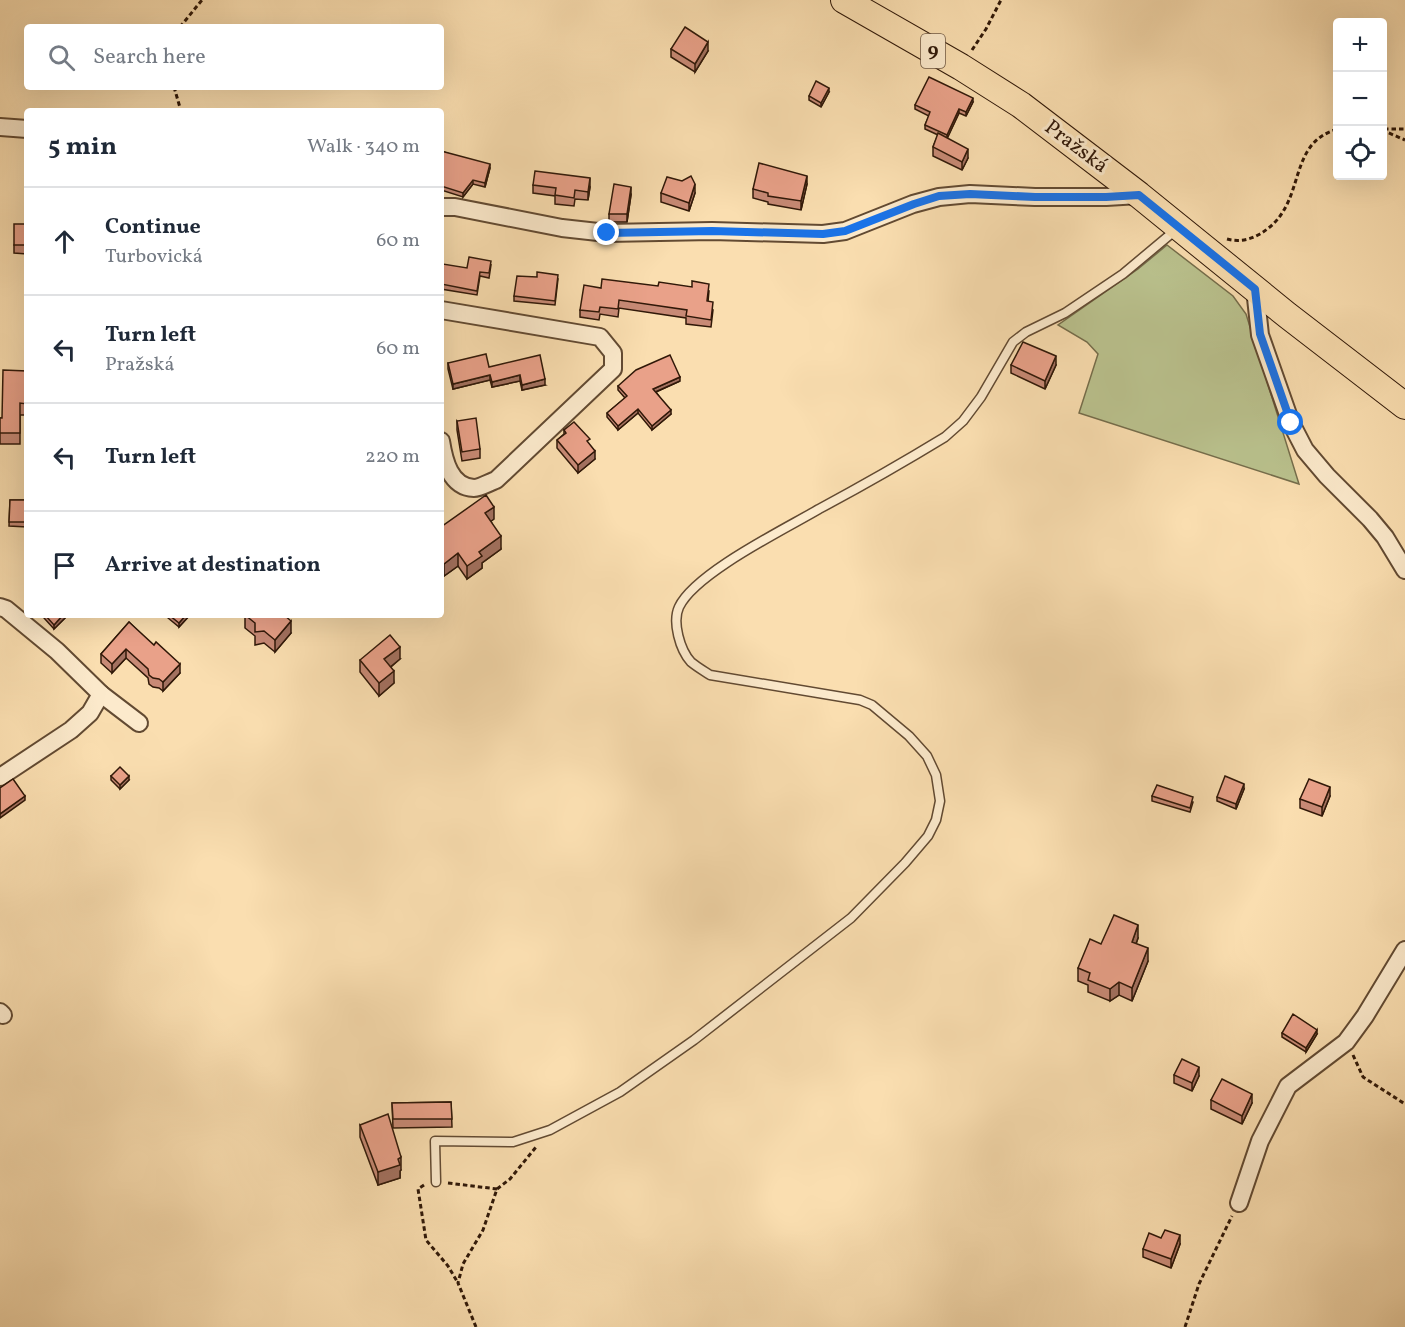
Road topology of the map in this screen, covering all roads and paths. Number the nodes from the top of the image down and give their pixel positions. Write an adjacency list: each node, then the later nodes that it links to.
1 (202, 0): 4 (path)
2 (844, 0): 5 (main road, Pražská / 9)
3 (1001, 0): 5 (path)
4 (182, 24)
5 (961, 67): 15 (main road, Pražská / 9)
6 (175, 90): 7 (path)
7 (180, 108)
8 (0, 127): 9 (street)
9 (24, 129)
10 (1405, 129): 11 (path)
11 (1387, 130)
12 (1333, 131): 18 (path)
13 (1387, 132): 14 (path)
14 (1405, 140)
15 (1139, 195): 16 (street); 17 (main road, Pražská / 9)
16 (444, 207)
17 (1179, 228): 19 (main road, Pražská / 9); 31 (lane)
18 (1221, 238)
19 (1255, 289): 21 (main road, Pražská / 9); 23 (street)
20 (444, 311): 22 (street)
21 (1405, 406)
22 (444, 461)
23 (1405, 570)
24 (0, 607): 25 (street)
25 (101, 694): 26 (street); 27 (street)
26 (139, 723)
27 (0, 777)
28 (1405, 950): 29 (street)
29 (1347, 1042): 30 (path); 34 (street)
30 (1405, 1104)
31 (550, 1131): 32 (lane); 33 (path)
32 (436, 1182): 33 (path); 35 (path)
33 (497, 1189): 35 (path)
34 (1239, 1203): 37 (path)
35 (458, 1283): 36 (path)
36 (476, 1327)
37 (1185, 1327)

